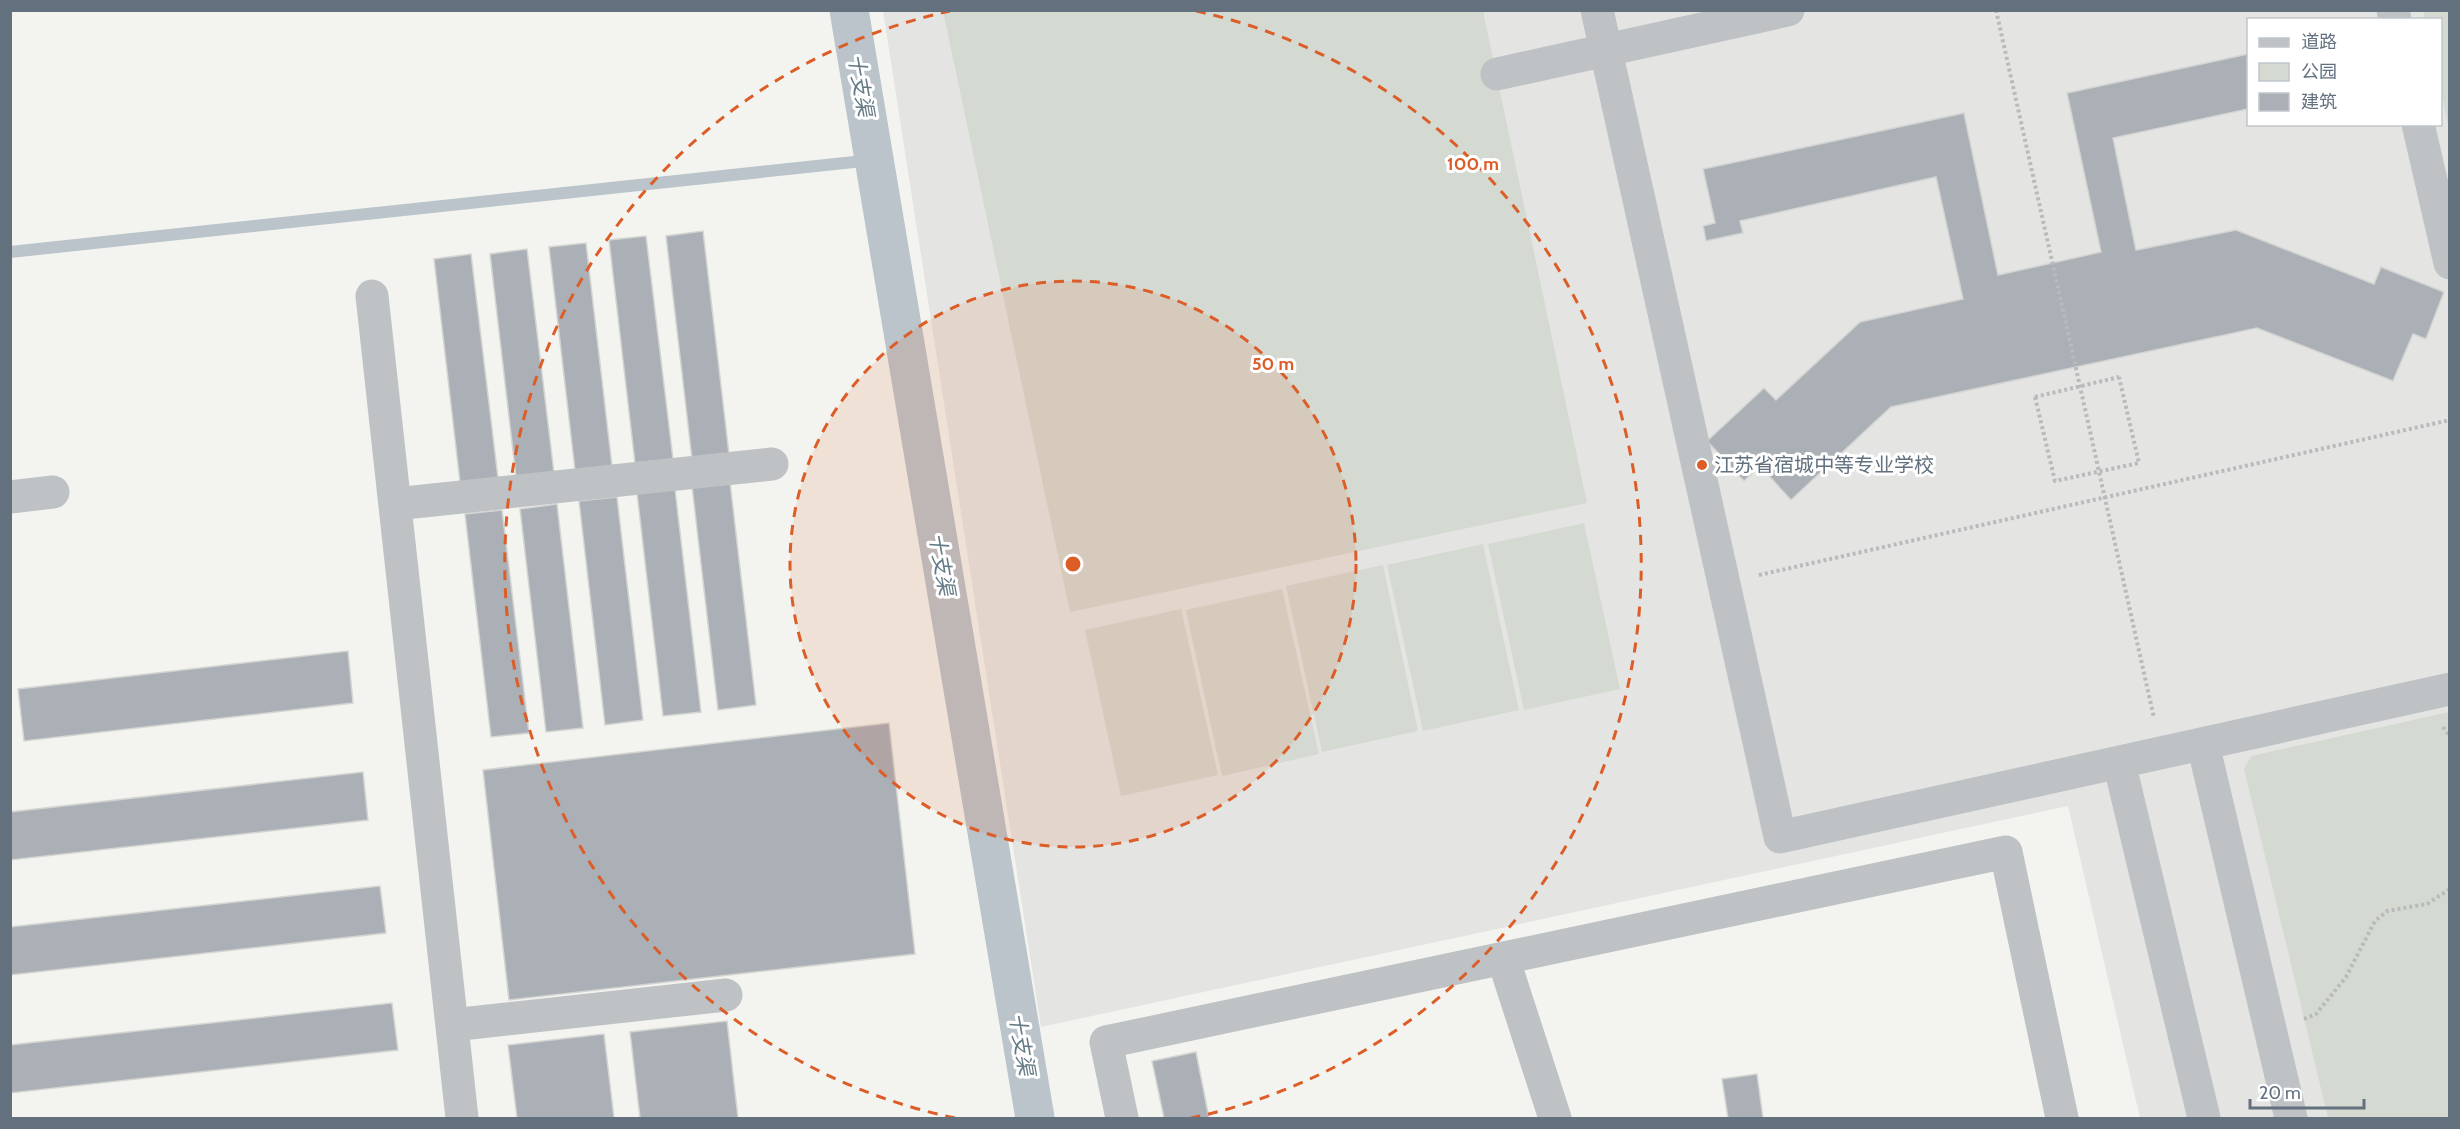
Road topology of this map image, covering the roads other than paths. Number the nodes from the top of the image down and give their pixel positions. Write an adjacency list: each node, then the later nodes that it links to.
1 (1597, 10): 3 (lane)
2 (1788, 10): 3 (lane)
3 (1605, 50): 4 (lane); 14 (lane)
4 (1497, 74)
5 (2418, 126): 6 (lane)
6 (2450, 262)
7 (372, 296): 11 (lane)
8 (772, 464): 11 (lane)
9 (52, 492): 10 (lane)
10 (10, 497)
11 (395, 504): 17 (lane)
12 (2450, 689): 13 (lane)
13 (2203, 744): 14 (lane); 23 (lane)
14 (2119, 762): 22 (lane)
15 (1503, 958): 19 (lane); 20 (lane); 21 (lane)
16 (726, 995): 17 (lane)
17 (452, 1025): 18 (lane)
18 (462, 1119)
19 (1122, 1119)
20 (1555, 1119)
21 (2062, 1119)
22 (2204, 1119)
23 (2291, 1119)

